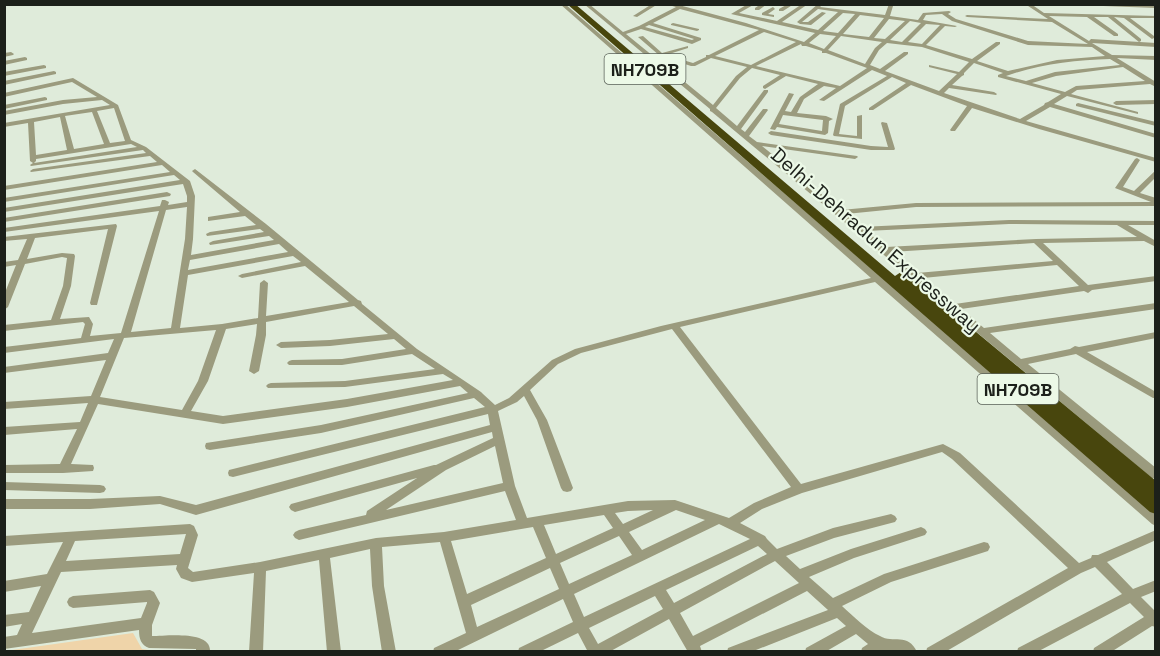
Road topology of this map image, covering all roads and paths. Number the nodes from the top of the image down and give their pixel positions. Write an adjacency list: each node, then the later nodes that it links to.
1 (562, 4): 173 (street)
2 (570, 4): 128 (highway, Delhi-Dehradun Expressway / NH709B)
3 (578, 4): 128 (highway, Delhi-Dehradun Expressway / NH709B)
4 (586, 4): 48 (street)
5 (656, 4): 29 (street)
6 (667, 4): 17 (street)
7 (704, 4): 21 (street)
8 (765, 4): 18 (street)
9 (806, 4): 35 (street)
10 (914, 4): 14 (street)
11 (1027, 4): 25 (street)
12 (1032, 4): 25 (street)
13 (1077, 4): 16 (street)
14 (891, 5): 26 (street)
15 (820, 6): 20 (street); 37 (street)
16 (1155, 6)
17 (680, 7): 21 (street); 34 (street)
18 (755, 7): 22 (street)
19 (773, 8): 35 (street)
20 (837, 8): 24 (street); 26 (street); 47 (street)
21 (696, 10): 33 (street)
22 (735, 13): 33 (street); 41 (street)
23 (824, 13): 37 (street)
24 (858, 14): 26 (street); 49 (street)
25 (1042, 14): 27 (street); 39 (street); 58 (street)
26 (888, 15): 36 (street); 53 (street)
27 (1088, 15): 28 (street); 50 (street)
28 (1108, 15): 31 (street); 55 (street)
29 (634, 16)
30 (967, 16): 39 (street)
31 (1125, 16): 32 (street); 51 (street)
32 (1155, 17)
33 (723, 18): 46 (street)
34 (656, 20): 40 (street); 45 (street)
35 (786, 20): 37 (street); 41 (street)
36 (908, 21): 38 (street); 54 (street)
37 (799, 22)
38 (921, 22): 42 (street); 56 (street); 58 (street)
39 (1052, 22): 58 (street)
40 (649, 23): 44 (street); 44 (street)
41 (779, 23): 46 (street); 47 (street)
42 (944, 25): 43 (street); 61 (street)
43 (955, 26)
44 (641, 27): 48 (street)
45 (697, 30)
46 (762, 31): 59 (street); 66 (street)
47 (819, 32): 49 (street); 59 (street)
48 (624, 33): 65 (street)
49 (839, 34): 53 (street); 63 (street)
50 (1116, 35)
51 (1152, 37)
52 (641, 38): 65 (street)
53 (870, 39): 54 (street)
54 (886, 40): 56 (street); 77 (street)
55 (1139, 40)
56 (904, 43): 61 (street)
57 (998, 43): 71 (street)
58 (1091, 43): 60 (street); 67 (street); 68 (street)
59 (802, 44): 63 (street); 76 (street)
60 (1155, 45)
61 (922, 46): 71 (street)
62 (686, 47): 65 (street)
63 (824, 52): 77 (street)
64 (906, 52): 78 (street)
65 (657, 55): 66 (street); 111 (street)
66 (708, 56): 76 (street)
67 (1106, 56): 68 (street); 74 (street); 79 (street)
68 (1114, 56): 69 (street); 85 (street)
69 (1155, 58)
70 (25, 59): 72 (street)
71 (973, 61): 79 (street); 81 (street)
72 (4, 63)
73 (931, 66): 81 (street)
74 (1121, 66): 85 (street); 89 (street)
75 (44, 67): 80 (street)
76 (750, 67): 82 (street); 111 (street)
77 (868, 68): 78 (street); 93 (street)
78 (880, 72): 83 (street)
79 (1007, 73): 89 (street)
80 (4, 74)
81 (962, 74): 91 (street)
82 (784, 75): 84 (street); 128 (street)
83 (890, 76): 88 (street); 121 (street)
84 (808, 80): 90 (street); 114 (street)
85 (1153, 80): 94 (street)
86 (4, 81): 92 (street)
87 (60, 83): 95 (street); 99 (street); 103 (street)
88 (910, 83): 96 (street); 109 (street)
89 (1027, 83): 98 (street)
90 (822, 84): 93 (street); 116 (street)
91 (949, 86): 96 (street); 97 (street)
92 (4, 88)
93 (841, 88): 101 (street)
94 (1070, 90): 98 (street); 104 (street)
95 (4, 94)
96 (940, 94): 106 (street)
97 (994, 94)
98 (1063, 94): 100 (street); 115 (street)
99 (104, 98): 103 (street); 107 (street)
100 (1056, 99): 105 (street); 124 (street)
101 (822, 100)
102 (4, 101): 108 (street)
103 (61, 102): 113 (street)
104 (1155, 103)
105 (1047, 104): 122 (street); 130 (street)
106 (971, 105): 122 (street); 127 (street)
107 (116, 106): 110 (street); 132 (street)
108 (4, 107)
109 (871, 109)
110 (94, 110): 117 (street); 133 (street)
111 (712, 110): 128 (street)
112 (765, 110): 131 (street)
113 (4, 113)
114 (782, 113): 116 (street); 126 (street)
115 (1136, 113)
116 (794, 114): 119 (street)
117 (62, 115): 120 (street); 136 (street)
118 (860, 116): 121 (street)
119 (826, 118): 121 (street); 126 (street)
120 (31, 120): 125 (street); 142 (street)
121 (839, 120)
122 (1022, 122): 140 (street)
123 (884, 123): 129 (street)
124 (1155, 124)
125 (4, 125)
126 (775, 125): 129 (street)
127 (953, 130)
128 (729, 132): 131 (street); 173 (highway, Delhi-Dehradun Expressway / NH709B); 182 (highway, Delhi-Dehradun Expressway / NH709B)
129 (771, 133): 134 (street)
130 (1155, 136)
131 (748, 140): 134 (street); 158 (street)
132 (128, 142): 133 (street); 135 (street)
133 (107, 145): 136 (street)
134 (766, 145): 138 (street)
135 (144, 148): 137 (street); 142 (street)
136 (71, 151): 142 (street)
137 (151, 154): 141 (street); 142 (street)
138 (855, 157)
139 (1137, 160): 151 (street)
140 (1155, 160)
141 (162, 163): 145 (street); 147 (street)
142 (33, 164): 147 (street)
143 (195, 171): 157 (street)
144 (1155, 172): 151 (street)
145 (176, 173): 146 (street); 152 (street)
146 (186, 181): 148 (street); 154 (street)
147 (28, 184): 149 (street)
148 (171, 184): 150 (street); 156 (street)
149 (4, 188)
150 (167, 194): 155 (street); 160 (street)
151 (1134, 194): 153 (street)
152 (4, 200)
153 (1155, 202): 158 (street)
154 (191, 204): 155 (street); 176 (street)
155 (163, 207): 164 (street); 200 (street)
156 (4, 210)
157 (247, 213): 159 (street); 165 (street)
158 (837, 213): 163 (street)
159 (211, 219)
160 (4, 220)
161 (1117, 222): 162 (street); 163 (street); 169 (street)
162 (1155, 223)
163 (857, 229): 174 (street)
164 (4, 230)
165 (267, 230): 167 (street); 171 (street)
166 (32, 235): 168 (street); 177 (street); 188 (street)
167 (211, 238)
168 (4, 239)
169 (1145, 239): 170 (street); 172 (street)
170 (1036, 241): 174 (street); 179 (street)
171 (281, 242): 175 (street); 176 (street)
172 (1155, 245)
173 (846, 248): 182 (highway, Delhi-Dehradun Expressway / NH709B)
174 (882, 250): 184 (street)
175 (294, 253): 178 (street); 181 (street)
176 (186, 258): 181 (street)
177 (21, 262): 180 (street); 191 (street); 193 (street)
178 (308, 263): 183 (street); 189 (street)
179 (1057, 263): 184 (street); 187 (street)
180 (4, 265)
181 (184, 273): 198 (street)
182 (879, 275): 195 (street); 239 (highway, Delhi-Dehradun Expressway / NH709B); 243 (highway, Delhi-Dehradun Expressway / NH709B); 248 (street)
183 (242, 276)
184 (915, 276): 192 (street)
185 (1155, 278): 187 (street)
186 (264, 283): 194 (street)
187 (1088, 290): 192 (street)
188 (94, 303)
189 (358, 303): 194 (street); 202 (street)
190 (1155, 306): 199 (street)
191 (4, 307)
192 (954, 307): 199 (street)
193 (55, 321): 197 (street); 203 (street)
194 (262, 321): 196 (street); 212 (street)
195 (674, 326): 216 (street); 238 (street)
196 (222, 327): 198 (street); 222 (street)
197 (4, 328)
198 (175, 332): 200 (street)
199 (984, 332): 209 (street)
200 (122, 335): 203 (street); 208 (street)
201 (1155, 335): 205 (street)
202 (397, 336): 204 (street); 207 (street)
203 (85, 339): 206 (street)
204 (281, 345)
205 (1075, 349): 209 (street); 218 (street)
206 (4, 350)
207 (414, 351): 210 (street); 213 (street)
208 (112, 356): 211 (street); 219 (street)
209 (1020, 362): 233 (street)
210 (292, 363)
211 (4, 370)
212 (254, 371)
213 (444, 371): 214 (street); 215 (street)
214 (462, 382): 217 (street); 222 (street)
215 (271, 386)
216 (525, 389): 221 (street); 236 (street)
217 (478, 394): 221 (street); 227 (street)
218 (1153, 395)
219 (95, 399): 220 (street); 222 (street); 223 (street)
220 (4, 406)
221 (492, 408): 224 (street); 232 (street)
222 (184, 415)
223 (84, 425): 225 (street); 231 (street)
224 (496, 427): 226 (street); 240 (street)
225 (4, 431)
226 (498, 440): 228 (street); 235 (street)
227 (210, 446)
228 (442, 467): 242 (street); 245 (street)
229 (89, 468): 231 (street)
230 (4, 469): 231 (street)
231 (63, 469)
232 (232, 473)
233 (1155, 475)
234 (4, 486): 237 (street)
235 (509, 486): 245 (street); 249 (street)
236 (567, 488)
237 (100, 489)
238 (799, 489): 247 (street); 267 (street)
239 (1155, 491)
240 (4, 504)
241 (675, 505): 244 (street); 247 (street); 250 (street)
242 (295, 507)
243 (1155, 507)
244 (607, 510): 249 (street); 250 (street)
245 (365, 518): 252 (street)
246 (891, 519): 261 (street)
247 (724, 521): 256 (street); 262 (street)
248 (1155, 521)
249 (530, 522): 255 (street); 265 (street)
250 (621, 530): 262 (street); 265 (street)
251 (921, 532): 269 (street)
252 (299, 535)
253 (1155, 535): 264 (street)
254 (72, 536): 257 (street); 263 (street); 268 (street)
255 (444, 537): 258 (street); 276 (street)
256 (761, 539): 261 (street); 272 (street)
257 (4, 541)
258 (376, 543): 260 (street); 293 (street)
259 (984, 547): 277 (street)
260 (324, 554): 266 (street); 292 (street)
261 (777, 554): 269 (street); 278 (street)
262 (640, 557): 273 (street)
263 (185, 559): 266 (street); 268 (street)
264 (1096, 559): 267 (street); 274 (street)
265 (552, 561): 273 (street); 276 (street)
266 (261, 567): 291 (street)
267 (1077, 569): 299 (street)
268 (53, 573): 271 (street); 279 (street)
269 (805, 580): 277 (street); 288 (street)
270 (1155, 585): 274 (street)
271 (4, 586)
272 (658, 589): 278 (street); 283 (street)
273 (566, 593): 283 (street); 285 (street)
274 (1131, 596): 280 (street); 300 (street)
275 (73, 602): 282 (street)
276 (463, 602): 285 (street)
277 (836, 609): 284 (street); 296 (street)
278 (670, 610): 283 (street); 288 (street)
279 (32, 616): 281 (street); 286 (street)
280 (1154, 620): 301 (street)
281 (4, 621)
282 (145, 625): 286 (street); 290 (street)
283 (581, 626): 295 (street)
284 (856, 627): 289 (street); 297 (street)
285 (473, 634): 294 (street)
286 (21, 641): 287 (street)
287 (4, 643)
288 (694, 647)
289 (873, 648): 298 (street)
290 (203, 651)
291 (255, 651)
292 (334, 651)
293 (389, 651)
294 (438, 651)
295 (524, 651)
296 (733, 651)
297 (812, 651)
298 (911, 651)
299 (932, 651)
300 (1023, 651)
301 (1099, 651)

